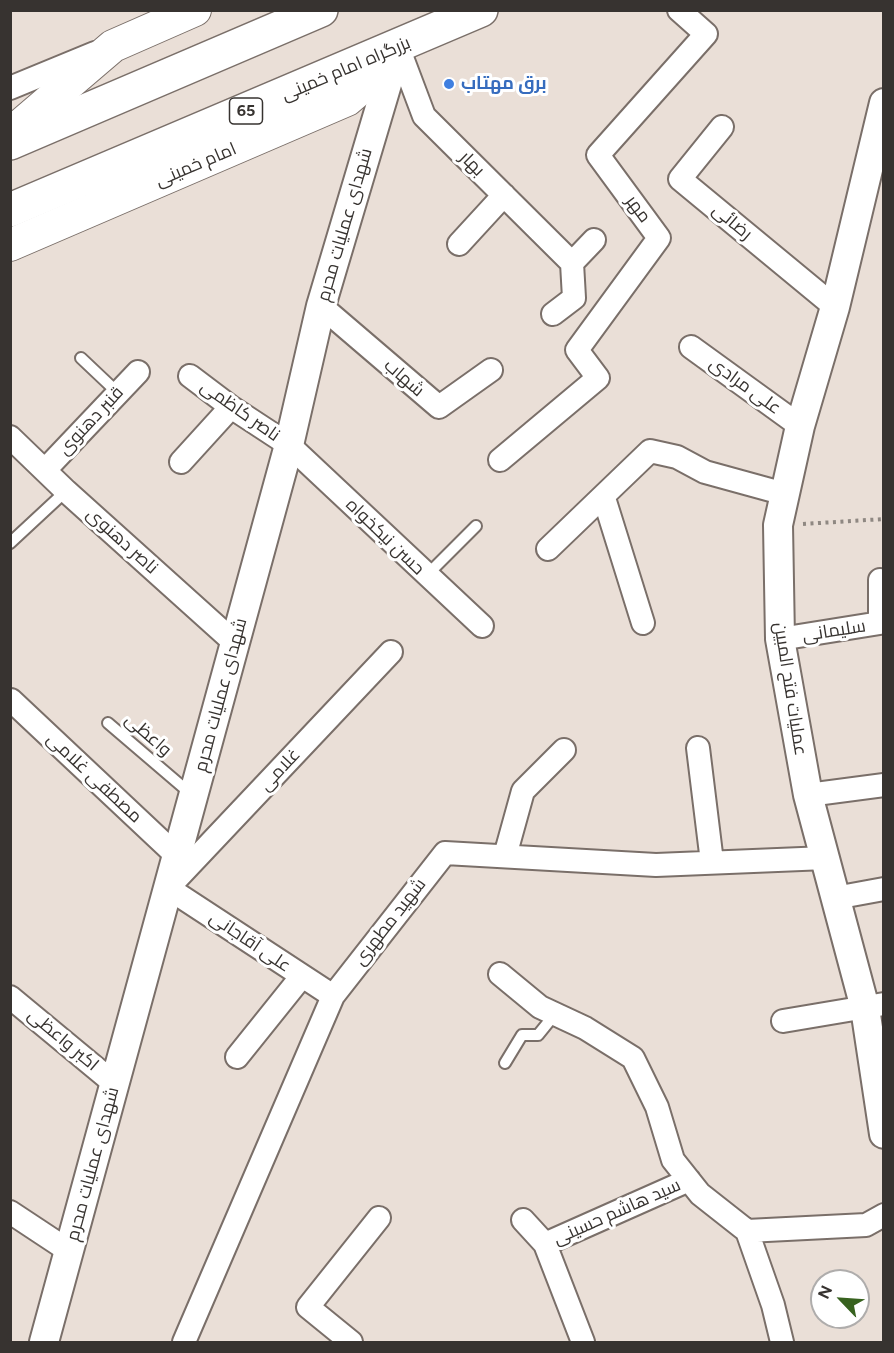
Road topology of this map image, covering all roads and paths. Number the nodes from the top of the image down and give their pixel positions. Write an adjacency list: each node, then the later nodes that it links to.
1 (195, 10): 5 (main road)
2 (321, 10): 11 (highway)
3 (481, 10): 6 (highway, بزرگراه امام خمینی / 65)
4 (679, 10): 31 (street, مهر)
5 (113, 46): 7 (street); 10 (main road)
6 (398, 47): 12 (street, بهار); 13 (highway, بزرگراه امام خمینی / 65); 16 (main road, امام خمینی); 18 (street, شهدای عملیات محرم)
7 (10, 88)
8 (884, 103): 19 (street, عملیات فتح المبین)
9 (722, 127): 19 (street, رضائی)
10 (10, 134)
11 (10, 143)
12 (504, 195): 15 (street); 17 (street, بهار)
13 (10, 210)
14 (594, 240): 17 (street)
15 (459, 244)
16 (10, 245)
17 (572, 263): 20 (street)
18 (321, 306): 23 (street, شهاب); 30 (street, شهدای عملیات محرم)
19 (835, 307): 28 (street, عملیات فتح المبین)
20 (553, 314)
21 (691, 347): 28 (street, علی مرادی)
22 (81, 358): 26 (lane)
23 (491, 370)
24 (138, 372): 26 (street, قنبر دهنوی)
25 (190, 376): 27 (street, ناصر کاظمی)
26 (118, 393): 33 (street, قنبر دهنوی)
27 (231, 408): 30 (street, ناصر کاظمی); 32 (street)
28 (800, 426): 35 (street, عملیات فتح المبین)
29 (10, 437): 33 (street, ناصر دهنوی)
30 (289, 446): 42 (street, حسن نیکخواه); 47 (street, شهدای عملیات محرم)
31 (500, 460)
32 (182, 462)
33 (45, 470): 34 (street, ناصر دهنوی)
34 (66, 491): 40 (lane); 47 (street, ناصر دهنوی)
35 (785, 494): 36 (street); 38 (street, عملیات فتح المبین)
36 (604, 498): 41 (street); 44 (street)
37 (884, 519): 38 (path)
38 (778, 525): 46 (street, عملیات فتح المبین)
39 (476, 526): 42 (lane)
40 (10, 543)
41 (548, 549)
42 (426, 576): 45 (street, حسن نیکخواه)
43 (880, 580): 46 (street, سلیمانی)
44 (642, 623)
45 (482, 626)
46 (780, 639): 54 (street, عملیات فتح المبین)
47 (235, 643): 55 (street, شهدای عملیات محرم)
48 (391, 652): 60 (street, غلامی)
49 (11, 700): 56 (street, مصطفی غلامی)
50 (108, 723): 55 (lane, واعظی)
51 (698, 748): 59 (street)
52 (564, 750): 57 (street)
53 (884, 785): 54 (street)
54 (808, 795): 58 (street, عملیات فتح المبین)
55 (194, 796): 56 (street, شهدای عملیات محرم)
56 (177, 856): 60 (street, شهدای عملیات محرم)
57 (505, 856): 59 (street, شهید مطهری); 65 (street, شهید مطهری)
58 (826, 858): 59 (street, شهید مطهری); 62 (street, عملیات فتح المبین)
59 (712, 862)
60 (168, 888): 64 (street, علی آقاجانی); 72 (street, شهدای عملیات محرم)
61 (884, 889): 62 (street)
62 (835, 898): 67 (street, عملیات فتح المبین)
63 (500, 974): 68 (street)
64 (302, 976): 65 (street, علی آقاجانی); 70 (street)
65 (333, 996): 83 (street, شهید مطهری)
66 (10, 997): 72 (street, اکبر واعظی)
67 (874, 1006): 69 (street); 73 (street, عملیات فتح المبین)
68 (555, 1014): 71 (lane); 74 (street)
69 (783, 1021)
70 (237, 1057)
71 (505, 1063)
72 (115, 1084): 81 (street, شهدای عملیات محرم)
73 (884, 1134)
74 (689, 1180): 79 (street); 80 (street, سید هاشم حسینی)
75 (11, 1214): 81 (street)
76 (884, 1215): 79 (street)
77 (379, 1218): 84 (street)
78 (523, 1220): 80 (street)
79 (747, 1231): 86 (street)
80 (545, 1244): 85 (street)
81 (69, 1251): 82 (street, شهدای عملیات محرم)
82 (44, 1342)
83 (184, 1342)
84 (351, 1342)
85 (583, 1342)
86 (782, 1342)

